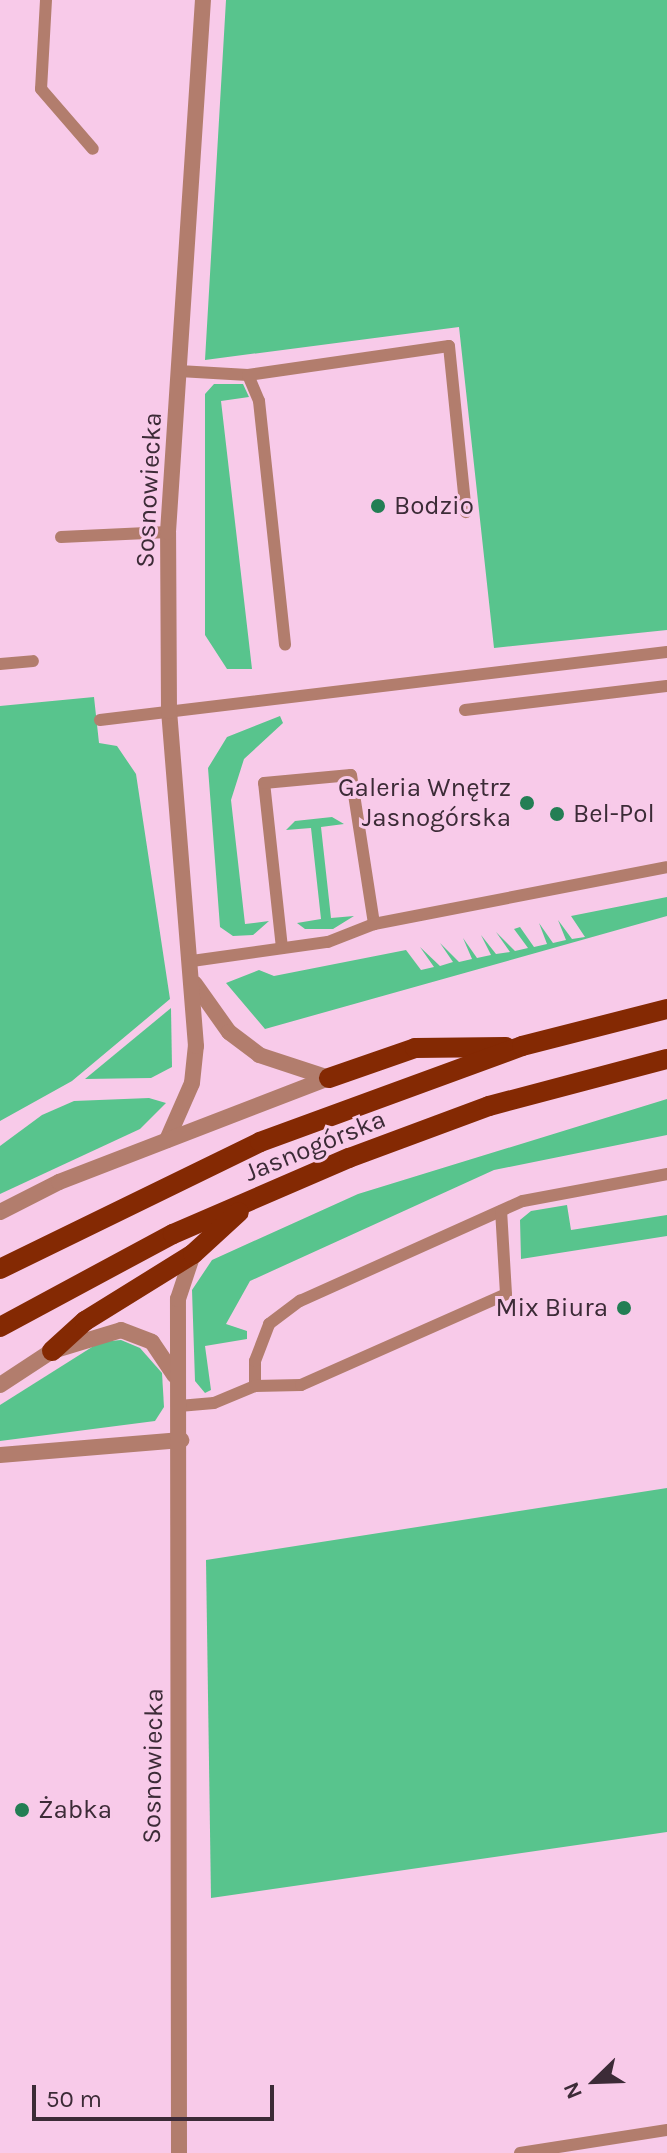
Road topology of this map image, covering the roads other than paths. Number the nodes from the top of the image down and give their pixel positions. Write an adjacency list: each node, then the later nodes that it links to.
1 (46, 0): 3 (lane)
2 (203, 0): 4 (street, Sosnowiecka)
3 (93, 149)
4 (179, 371): 5 (lane); 7 (street, Sosnowiecka)
5 (248, 375): 6 (lane); 9 (lane)
6 (466, 512)
7 (168, 532): 8 (lane); 15 (street, Sosnowiecka)
8 (61, 537)
9 (285, 645)
10 (667, 652): 15 (lane)
11 (33, 661): 12 (lane)
12 (0, 664)
13 (667, 686): 14 (lane)
14 (465, 710)
15 (169, 711): 16 (lane); 20 (street, Sosnowiecka)
16 (100, 720)
17 (667, 867): 18 (lane)
18 (374, 924): 19 (lane); 19 (lane)
19 (282, 948): 20 (lane)
20 (192, 961): 21 (street, Sosnowiecka)
21 (195, 983): 25 (street, Sosnowiecka); 26 (street, Sosnowiecka)
22 (667, 1009): 23 (main road, Jasnogórska)
23 (522, 1046): 25 (main road); 32 (main road, Jasnogórska)
24 (667, 1059): 28 (main road, Jasnogórska)
25 (329, 1078): 26 (street)
26 (167, 1140): 30 (street)
27 (667, 1174): 29 (lane)
28 (254, 1199): 31 (main road); 33 (main road, Jasnogórska)
29 (501, 1211): 37 (lane); 37 (lane)
30 (0, 1212)
31 (193, 1254): 34 (main road); 35 (street, Sosnowiecka)
32 (0, 1269)
33 (0, 1327)
34 (52, 1351): 35 (street, Sosnowiecka); 36 (street)
35 (177, 1380): 38 (street, Sosnowiecka)
36 (0, 1385)
37 (255, 1386): 38 (lane)
38 (179, 1406): 39 (street, Sosnowiecka)
39 (181, 1440): 40 (street); 42 (street, Sosnowiecka)
40 (0, 1455)
41 (667, 2130): 43 (lane)
42 (179, 2153)
43 (520, 2153)

